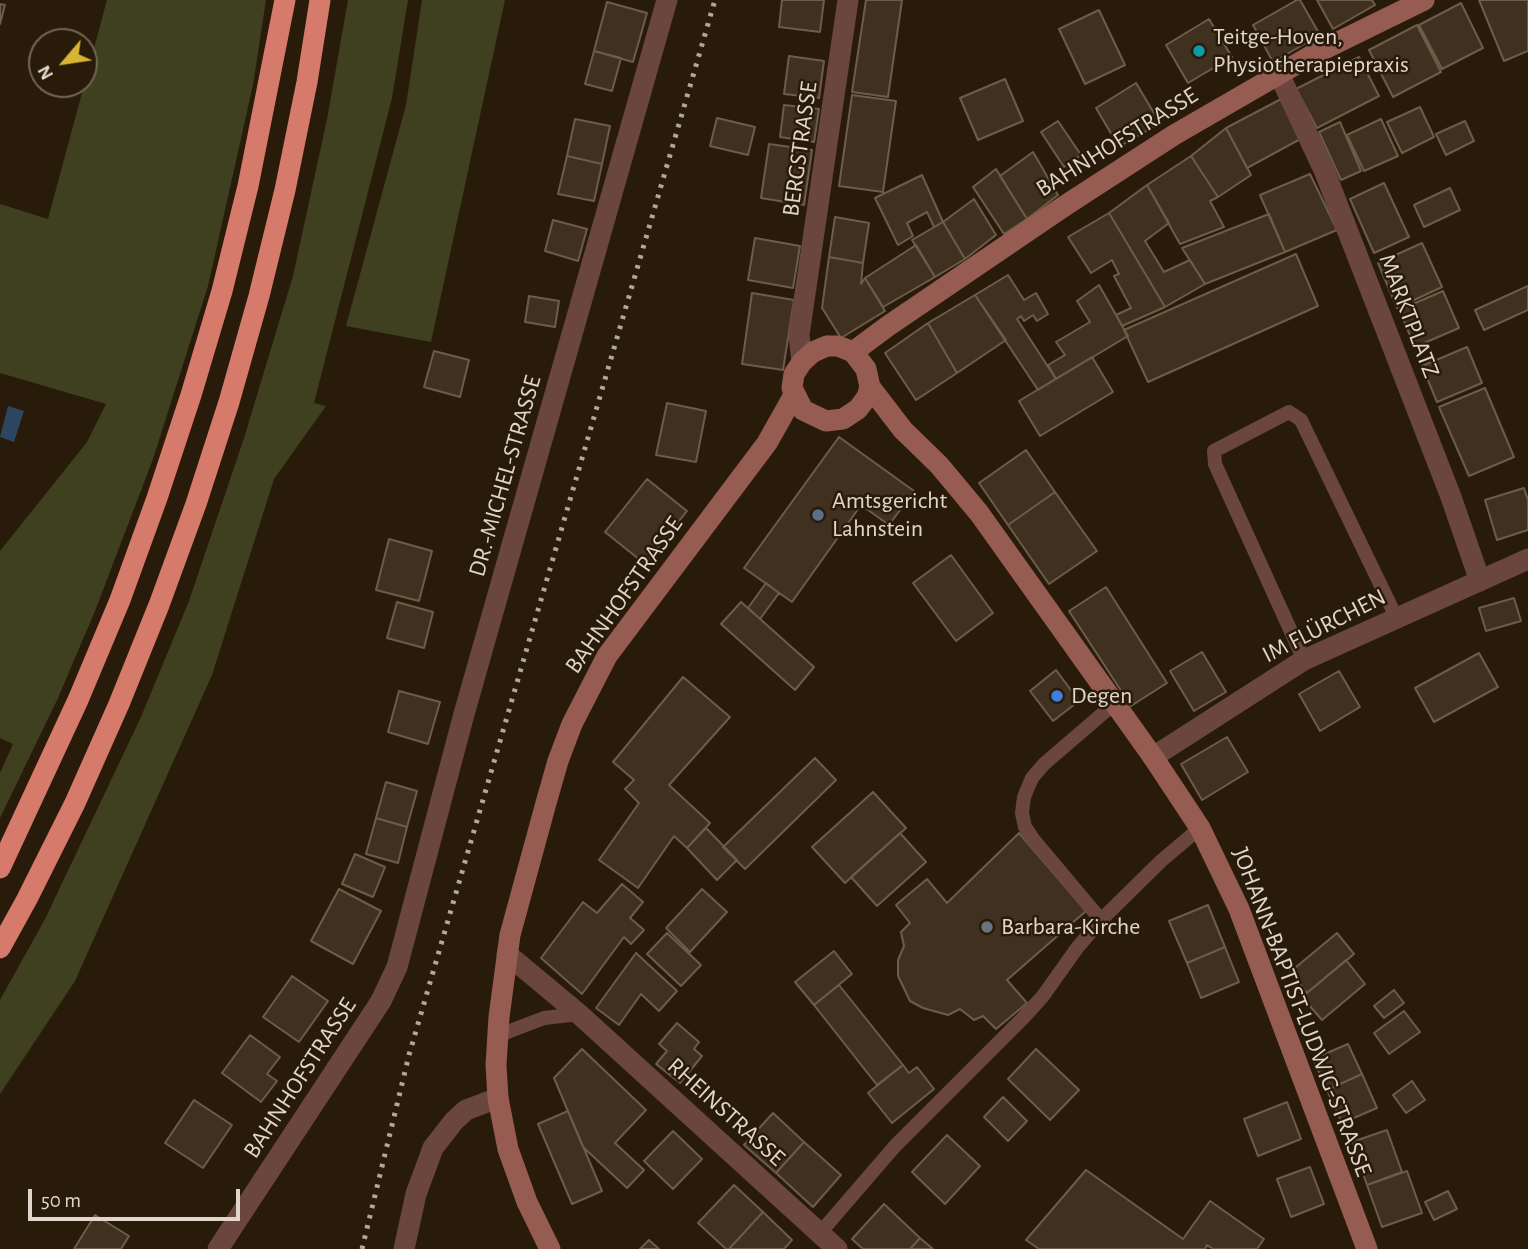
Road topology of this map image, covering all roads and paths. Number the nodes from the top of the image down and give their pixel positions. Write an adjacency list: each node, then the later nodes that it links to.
1 (285, 0): 24 (highway)
2 (320, 0): 26 (highway)
3 (667, 0): 28 (street, DR.-MICHEL-STRASSE)
4 (848, 0): 7 (street, BERGSTRASSE)
5 (1424, 0): 6 (street, BAHNHOFSTRASSE)
6 (1279, 74): 9 (street, BAHNHOFSTRASSE); 18 (street, MARKTPLATZ)
7 (805, 305): 8 (street); 10 (street, BERGSTRASSE)
8 (827, 346): 9 (street); 10 (street)
9 (853, 352): 11 (street)
10 (802, 362): 12 (street, BAHNHOFSTRASSE)
11 (870, 387): 13 (street); 15 (street, JOHANN-BAPTIST-LUDWIG-STRASSE)
12 (794, 395): 14 (street); 16 (street, BAHNHOFSTRASSE)
13 (850, 415): 14 (street, BAHNHOFSTRASSE); 15 (street, JOHANN-BAPTIST-LUDWIG-STRASSE)
14 (818, 419): 16 (street, BAHNHOFSTRASSE)
15 (903, 430): 21 (street, JOHANN-BAPTIST-LUDWIG-STRASSE)
16 (767, 443): 27 (street, BAHNHOFSTRASSE)
17 (1528, 559): 18 (street, IM FLÜRCHEN)
18 (1480, 582): 19 (street, IM FLÜRCHEN)
19 (1396, 619): 20 (street, IM FLÜRCHEN); 20 (lane)
20 (1304, 660): 22 (street, IM FLÜRCHEN)
21 (1115, 703): 22 (street, JOHANN-BAPTIST-LUDWIG-STRASSE); 25 (lane)
22 (1153, 757): 23 (street, JOHANN-BAPTIST-LUDWIG-STRASSE)
23 (1199, 828): 25 (lane); 37 (street, JOHANN-BAPTIST-LUDWIG-STRASSE)
24 (0, 868)
25 (1101, 920): 32 (lane)
26 (0, 948)
27 (508, 954): 29 (street, RHEINSTRASSE); 30 (street, BAHNHOFSTRASSE)
28 (397, 967): 33 (street, BAHNHOFSTRASSE)
29 (579, 1014): 30 (lane); 32 (street, RHEINSTRASSE)
30 (497, 1036): 31 (street, BAHNHOFSTRASSE)
31 (498, 1098): 34 (street); 35 (street, BAHNHOFSTRASSE)
32 (820, 1233): 36 (street, RHEINSTRASSE)
33 (218, 1249)
34 (404, 1249)
35 (550, 1249)
36 (837, 1249)
37 (1367, 1249)

